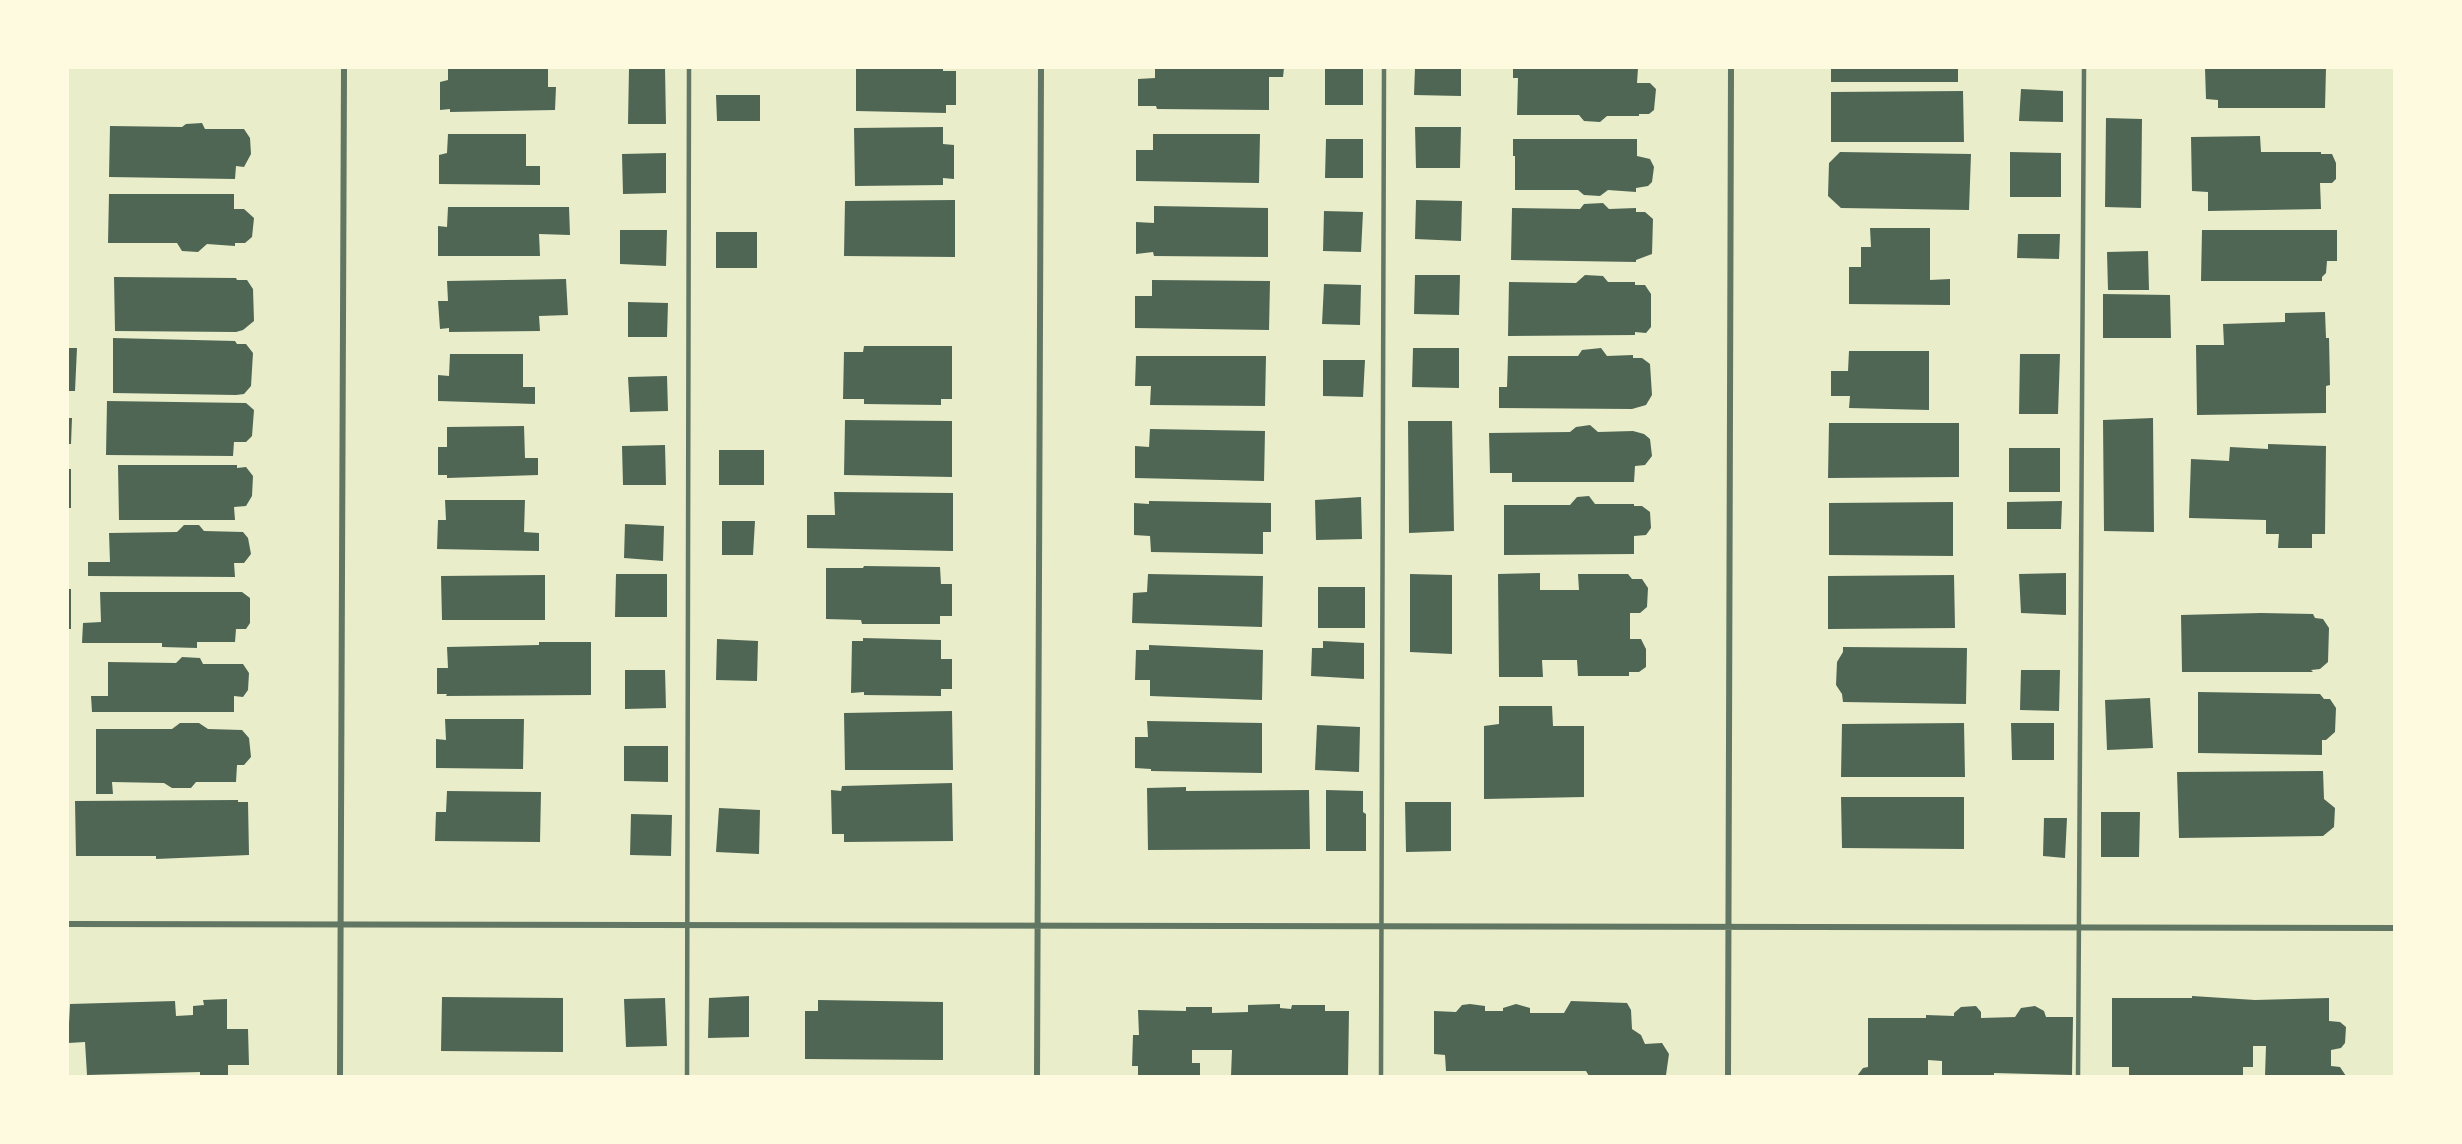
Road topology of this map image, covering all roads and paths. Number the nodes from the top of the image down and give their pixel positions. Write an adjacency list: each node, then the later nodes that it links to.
1 (344, 68): 8 (street)
2 (689, 68): 9 (lane)
3 (1041, 68): 10 (street)
4 (1384, 68): 12 (lane)
5 (1731, 68): 11 (street)
6 (2084, 68): 13 (lane)
7 (68, 924): 8 (street)
8 (340, 924): 9 (street); 15 (street)
9 (687, 925): 10 (street); 16 (lane)
10 (1037, 925): 12 (street); 17 (street)
11 (1728, 926): 12 (street); 13 (street); 19 (street)
12 (1382, 927): 18 (lane)
13 (2079, 927): 14 (street); 20 (lane)
14 (2394, 928)
15 (340, 1077)
16 (687, 1077)
17 (1037, 1077)
18 (1381, 1077)
19 (1728, 1077)
20 (2078, 1077)

